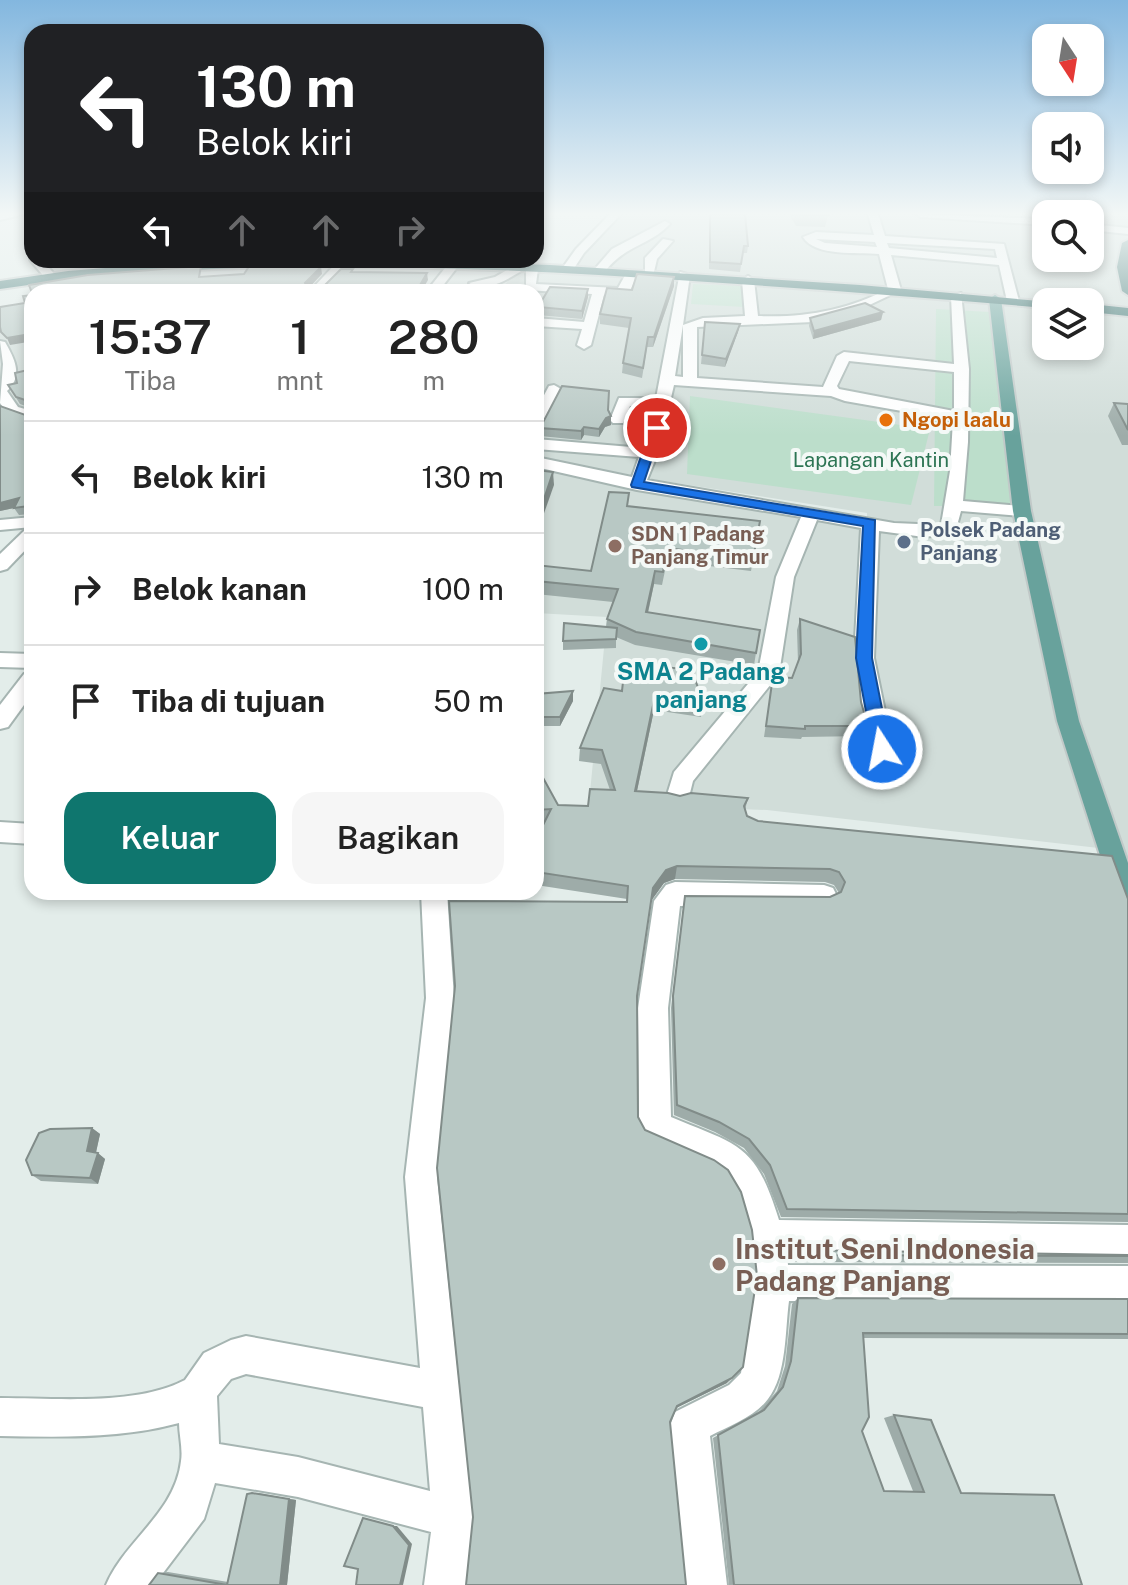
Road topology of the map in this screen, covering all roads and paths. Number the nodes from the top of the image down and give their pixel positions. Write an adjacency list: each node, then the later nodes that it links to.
1 (627, 288): 7 (street)
2 (682, 288): 20 (street)
3 (749, 288): 14 (street)
4 (865, 288): 6 (highway)
5 (1004, 288): 10 (street)
6 (895, 290): 9 (highway); 14 (street)
7 (599, 291): 8 (street); 16 (street)
8 (544, 293)
9 (957, 296): 10 (highway); 19 (street)
10 (1004, 300): 11 (highway); 35 (main road)
11 (1032, 303)
12 (1104, 309): 13 (highway)
13 (1128, 312)
14 (752, 318): 21 (street)
15 (544, 323): 16 (street)
16 (590, 326): 18 (street)
17 (0, 345): 23 (street)
18 (584, 345)
19 (962, 369): 24 (street); 28 (street)
20 (666, 380): 21 (street); 25 (street)
21 (690, 382): 24 (street)
22 (554, 389): 26 (street)
23 (0, 390): 27 (street)
24 (834, 392): 28 (street)
25 (663, 403): 30 (street); 31 (street)
26 (544, 409)
27 (24, 414)
28 (961, 417): 34 (street)
29 (544, 445): 30 (street)
30 (609, 450): 31 (street)
31 (650, 453): 33 (street)
32 (544, 464): 33 (street)
33 (637, 485): 36 (street)
34 (954, 505): 35 (street); 38 (street)
35 (1022, 511): 51 (main road)
36 (811, 513): 38 (street); 47 (street)
37 (24, 523): 39 (street)
38 (870, 523): 46 (street)
39 (0, 525)
40 (24, 541): 41 (street)
41 (0, 565)
42 (0, 660): 43 (street)
43 (24, 661)
44 (24, 690): 45 (street)
45 (0, 721)
46 (886, 774)
47 (678, 798)
48 (0, 832): 49 (street)
49 (24, 834)
50 (1084, 854): 51 (street)
51 (1113, 857): 54 (main road)
52 (824, 896): 55 (street)
53 (434, 900): 59 (street)
54 (1128, 902)
55 (767, 1237): 56 (street); 57 (street)
56 (1128, 1242)
57 (773, 1283): 58 (street); 66 (street)
58 (1128, 1284)
59 (441, 1391): 60 (street); 63 (street)
60 (198, 1394): 61 (street); 62 (street)
61 (0, 1417)
62 (201, 1461): 63 (street); 64 (street)
63 (453, 1517): 65 (street)
64 (127, 1585)
65 (445, 1585)
66 (706, 1585)

